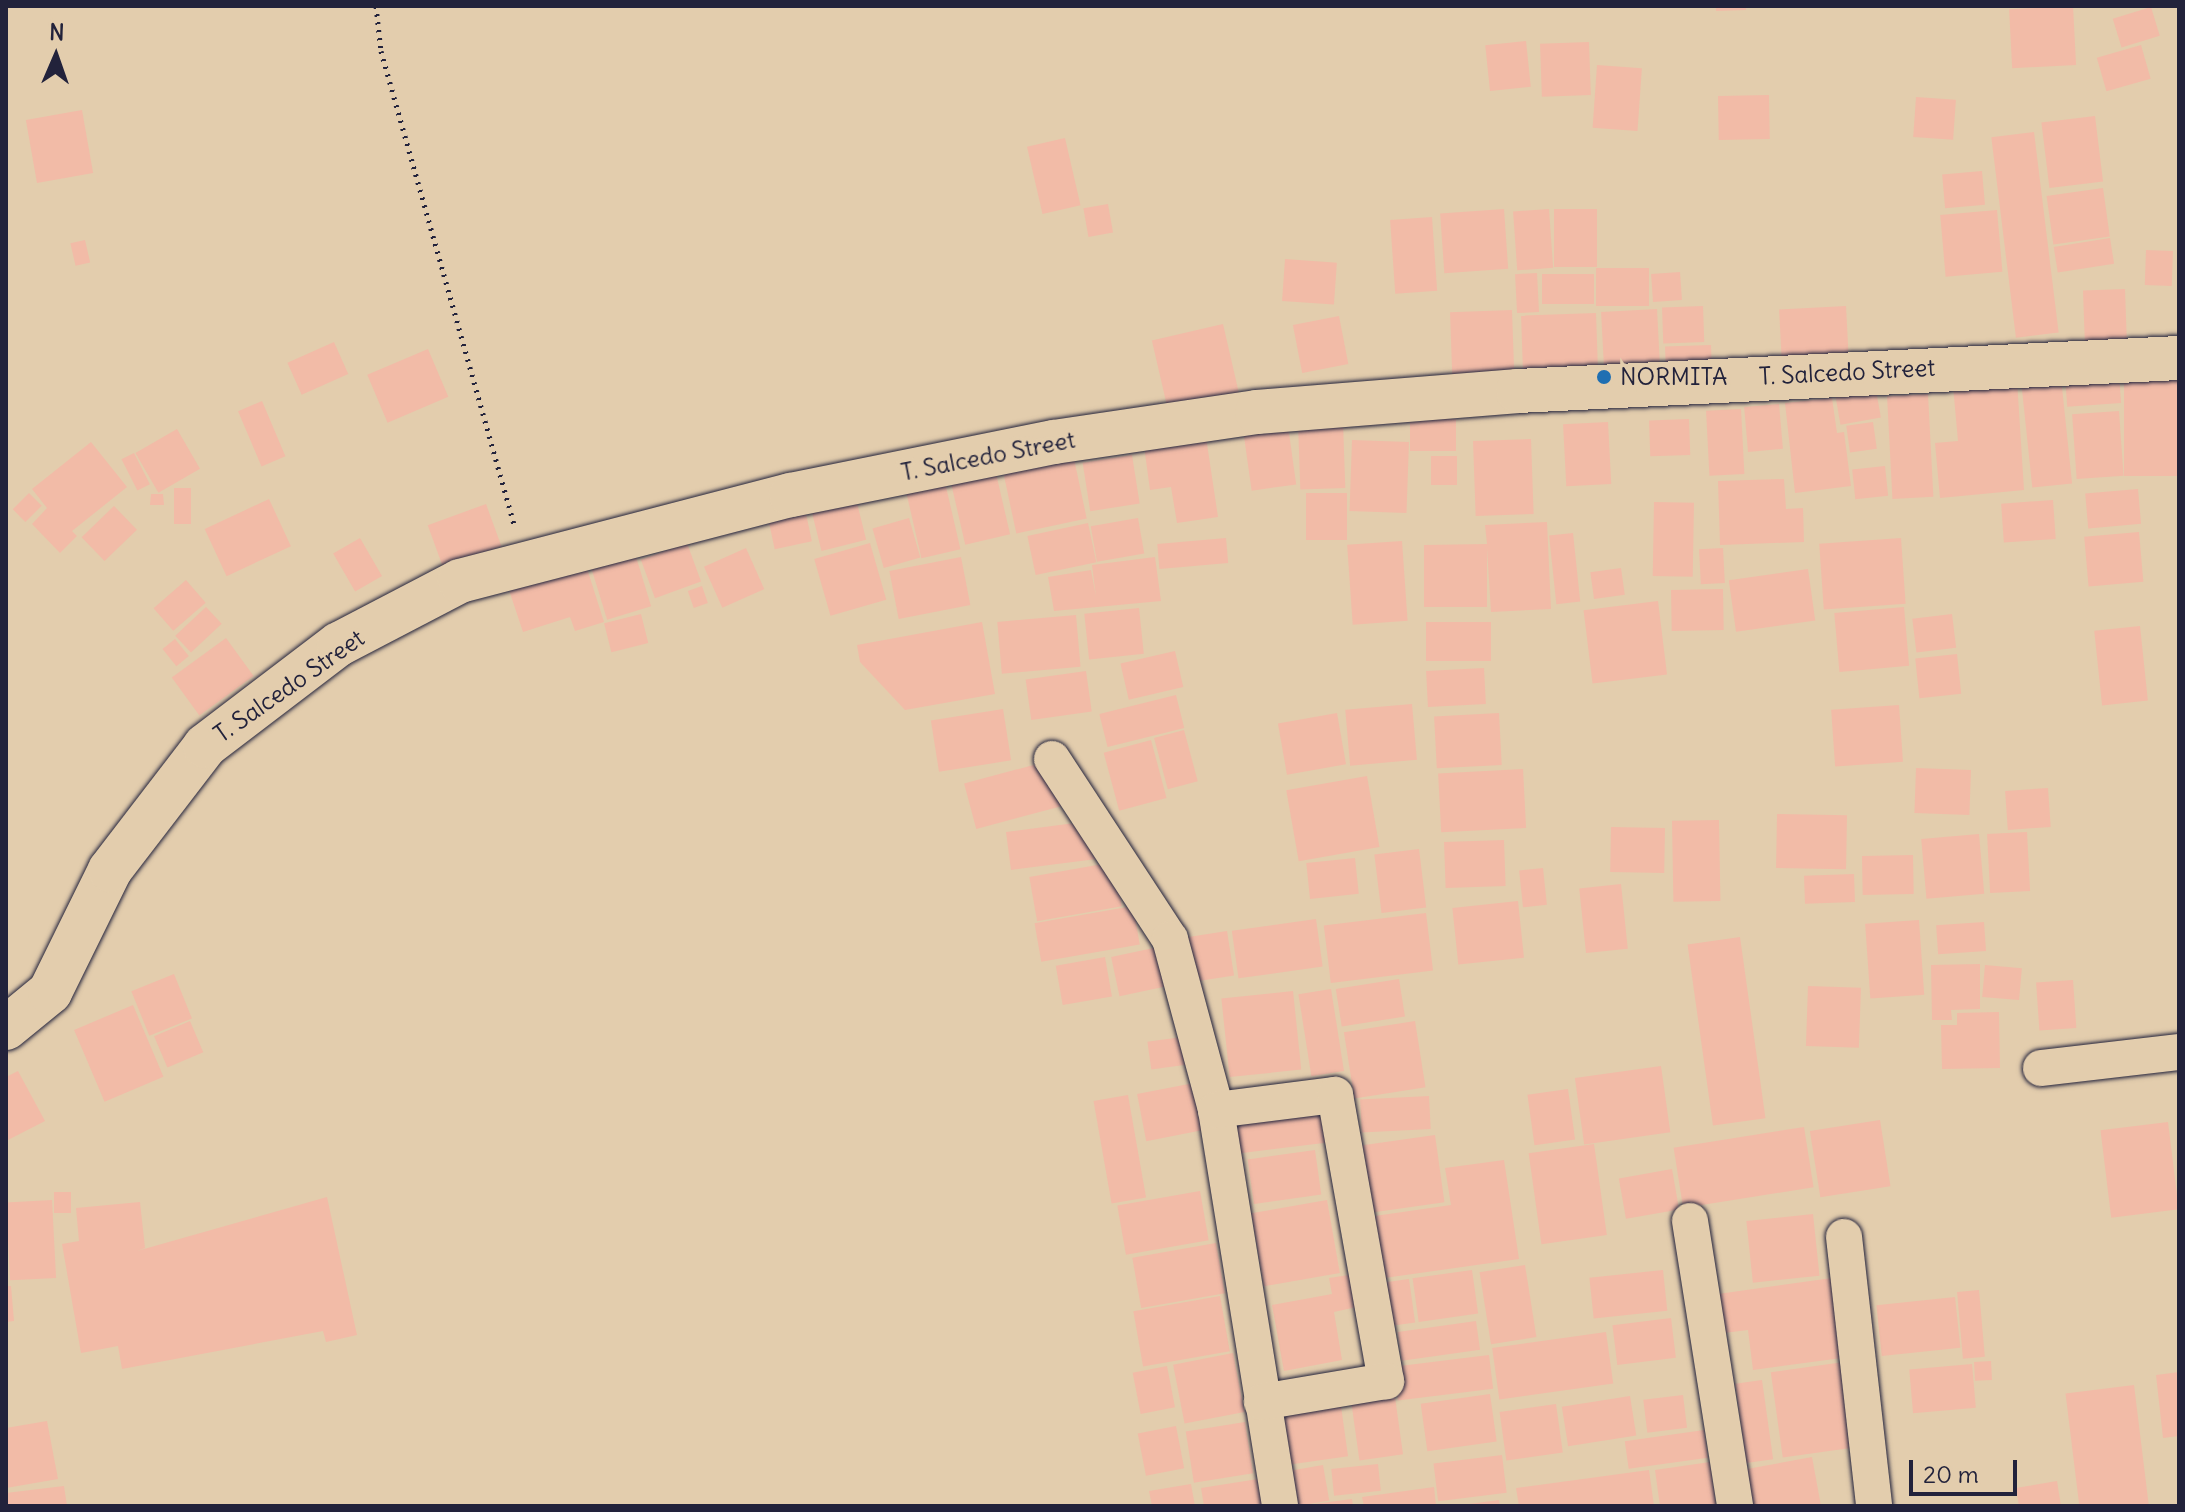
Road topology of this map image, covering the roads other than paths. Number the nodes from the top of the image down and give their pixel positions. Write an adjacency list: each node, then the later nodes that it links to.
1 (2179, 358): 3 (street, T. Salcedo Street)
2 (1052, 759): 6 (street)
3 (6, 1028)
4 (2179, 1052): 5 (street)
5 (2041, 1068)
6 (1216, 1110): 9 (street); 9 (street)
7 (1690, 1221): 11 (street)
8 (1844, 1237): 12 (street)
9 (1262, 1402): 10 (street)
10 (1280, 1506)
11 (1735, 1506)
12 (1874, 1506)

